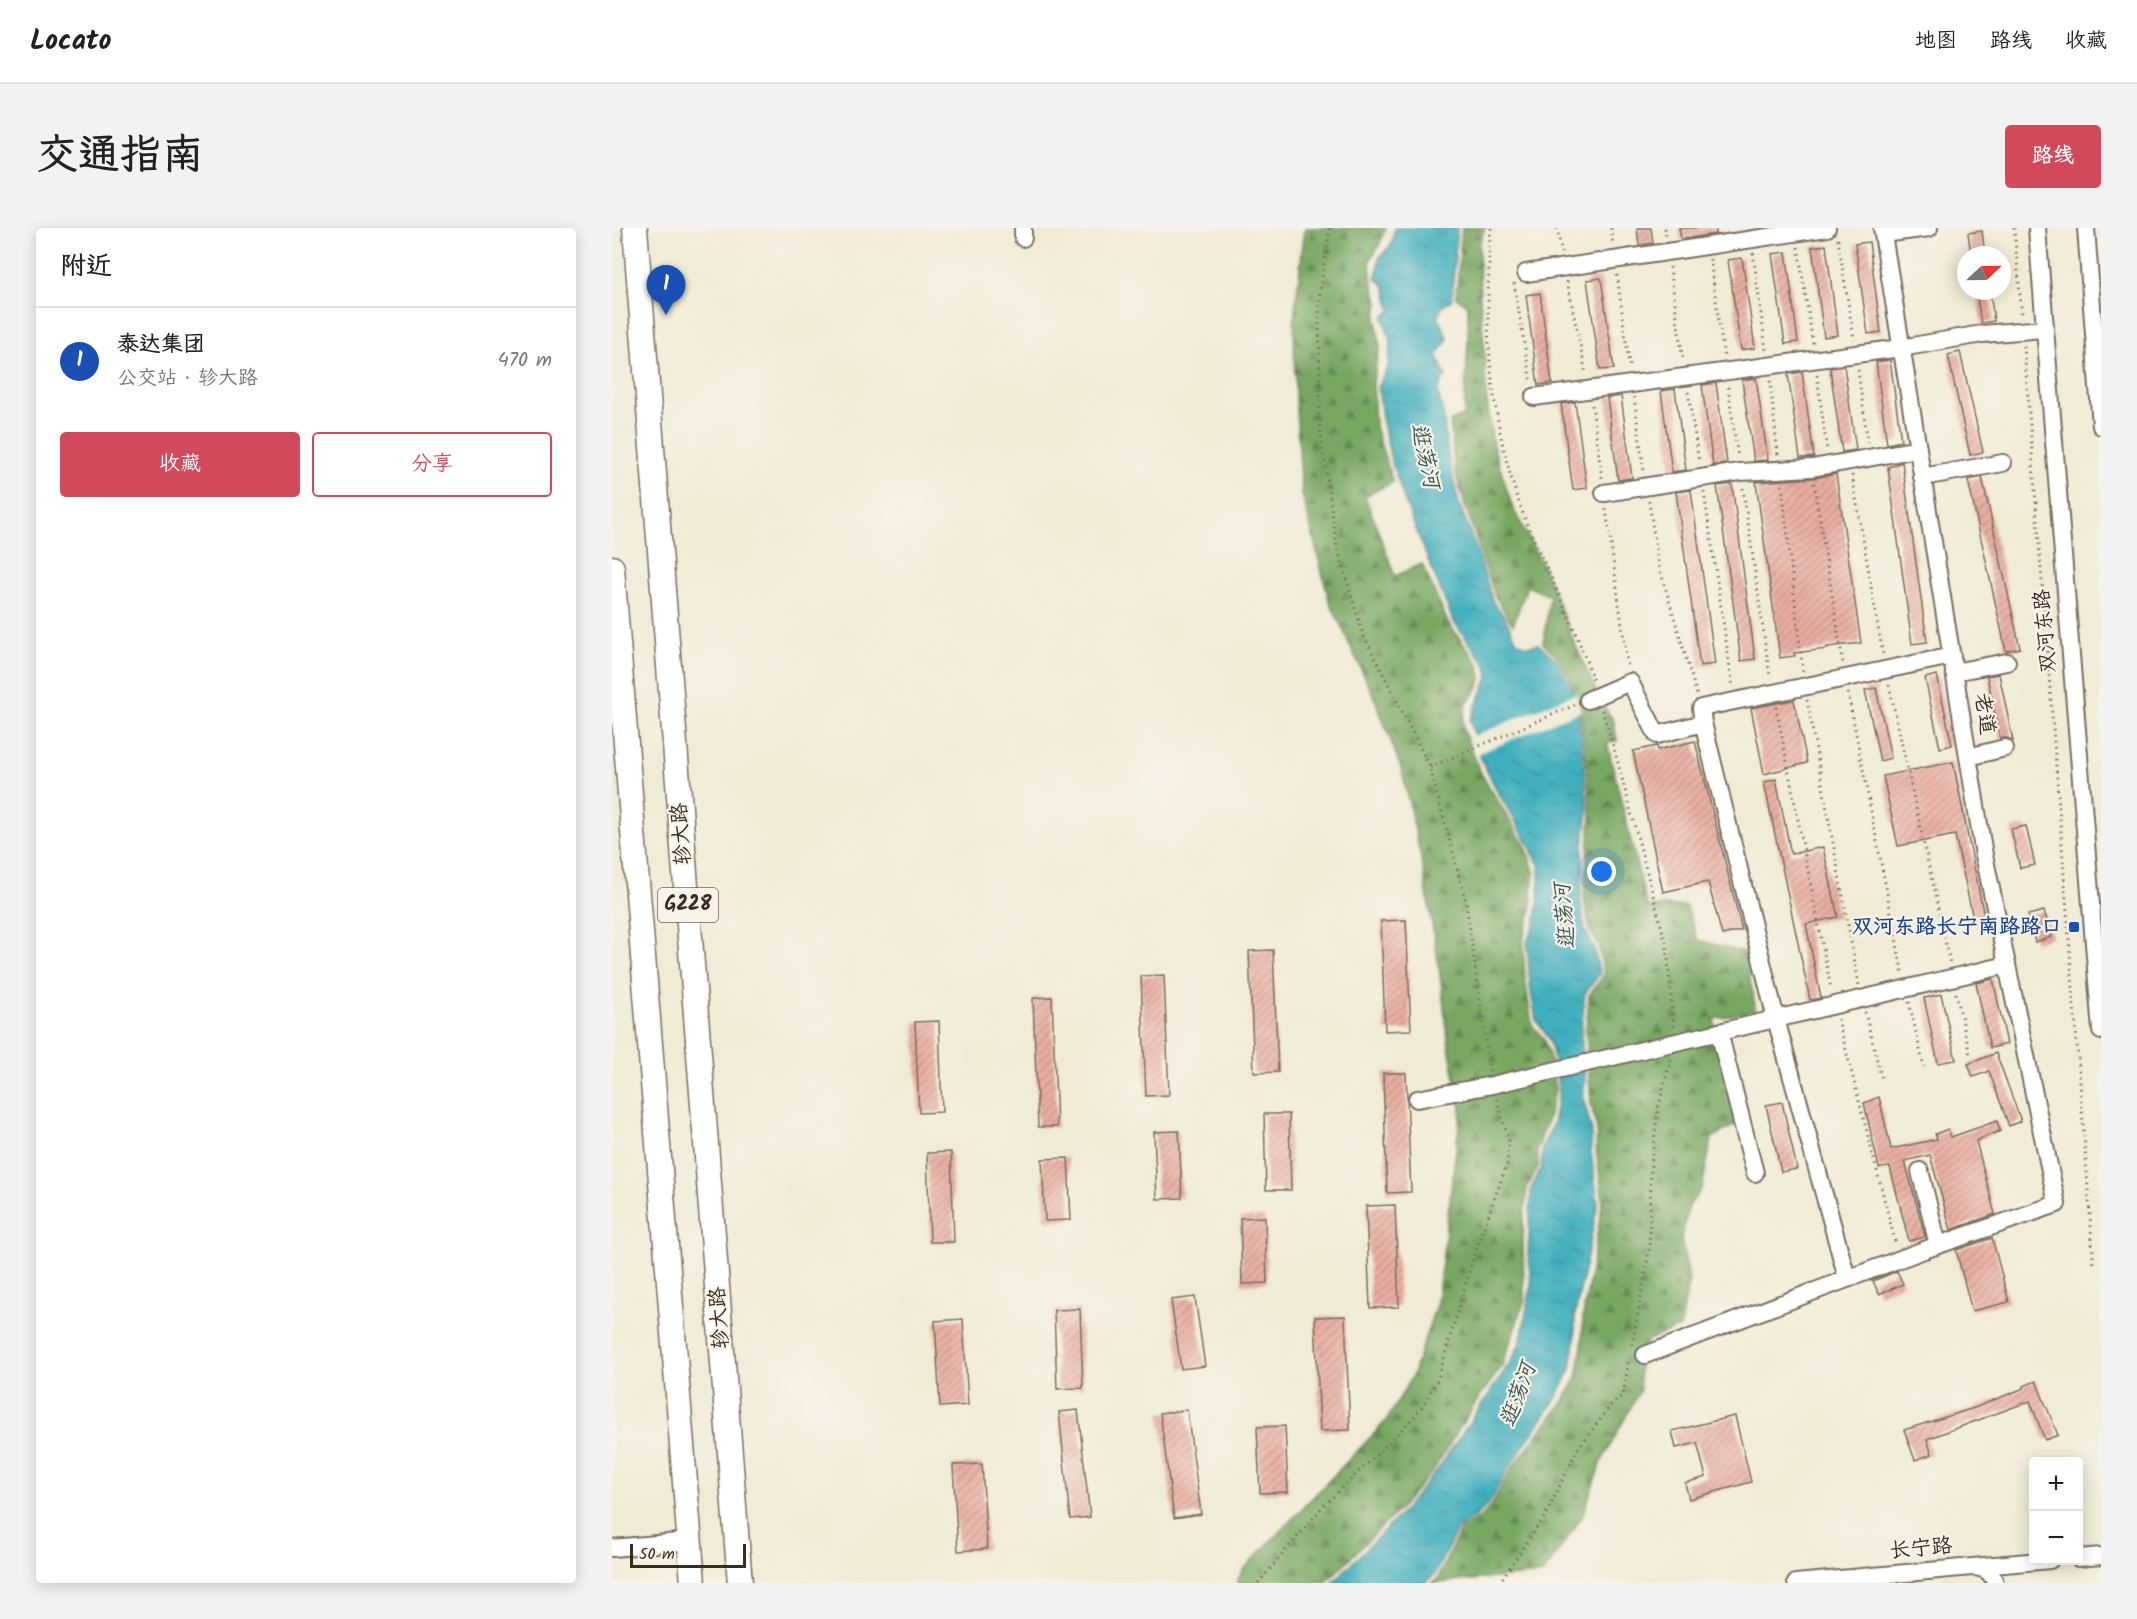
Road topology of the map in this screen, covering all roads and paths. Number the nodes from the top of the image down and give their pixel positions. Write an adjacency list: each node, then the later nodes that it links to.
1 (635, 228): 89 (highway, 轸大路 / G228)
2 (1330, 228): 60 (path)
3 (1491, 228): 55 (path)
4 (1557, 228): 19 (path)
5 (1611, 228): 18 (path)
6 (1665, 228): 17 (path)
7 (1827, 228): 14 (street)
8 (1837, 228): 26 (path)
9 (1929, 228): 13 (street)
10 (2014, 228): 21 (path)
11 (2037, 228): 23 (street, 双河东路)
12 (2086, 228): 22 (street)
13 (1882, 231): 25 (street, 老道)
14 (1795, 233): 15 (street); 27 (path)
15 (1751, 239): 16 (street); 28 (path)
16 (1708, 246): 17 (street); 29 (path)
17 (1668, 252): 18 (street); 30 (path)
18 (1615, 260): 19 (street); 31 (path)
19 (1564, 267): 20 (street); 32 (path)
20 (1526, 273): 33 (path)
21 (2022, 316)
22 (2097, 324): 34 (street)
23 (2044, 329): 25 (street); 67 (street, 双河东路)
24 (2024, 341): 79 (path)
25 (1901, 348): 26 (street); 35 (street, 老道)
26 (1856, 354): 27 (street); 36 (path)
27 (1815, 359): 28 (street); 39 (path)
28 (1768, 366): 29 (street); 41 (path)
29 (1726, 371): 30 (street); 42 (path)
30 (1685, 377): 31 (street); 43 (path)
31 (1632, 384): 32 (street); 45 (path)
32 (1589, 389): 33 (street); 46 (path)
33 (1534, 397)
34 (2101, 426)
35 (1918, 449): 36 (street); 44 (street, 老道)
36 (1870, 457): 37 (street)
37 (1850, 461): 39 (street); 50 (path)
38 (2002, 463): 44 (street)
39 (1828, 465): 40 (street)
40 (1812, 468): 41 (street); 51 (path)
41 (1780, 469): 42 (street); 53 (path)
42 (1740, 472): 43 (street); 54 (path)
43 (1701, 477): 45 (street); 56 (path)
44 (1922, 477): 49 (street, 老道)
45 (1647, 487): 46 (street); 57 (path)
46 (1604, 493): 52 (path)
47 (612, 568): 82 (highway, G228)
48 (2007, 662): 49 (street)
49 (1953, 664): 50 (street); 59 (street, 老道)
50 (1886, 670): 51 (street); 62 (path)
51 (1845, 679): 53 (street); 63 (path)
52 (1630, 682): 55 (street); 57 (street)
53 (1805, 687): 54 (street); 64 (path)
54 (1773, 694): 56 (street); 65 (path)
55 (1595, 699): 60 (path); 69 (path)
56 (1736, 701): 57 (street)
57 (1702, 716): 66 (street)
58 (2005, 748): 59 (street)
59 (1968, 756): 61 (street, 老道)
60 (1430, 767): 73 (path)
61 (2007, 965): 62 (street); 77 (street, 老道)
62 (1953, 978): 63 (street); 70 (path)
63 (1906, 989): 64 (street); 71 (path)
64 (1862, 999): 65 (street); 72 (path)
65 (1834, 1006): 66 (street); 78 (path)
66 (1776, 1019): 68 (street); 80 (street)
67 (2101, 1031)
68 (1719, 1032): 69 (street); 76 (street)
69 (1675, 1042): 73 (street); 91 (path)
70 (1970, 1056)
71 (1924, 1068)
72 (1882, 1080)
73 (1492, 1085): 74 (street); 90 (path)
74 (1417, 1099)
75 (1920, 1172): 77 (street)
76 (1755, 1173)
77 (1938, 1245): 78 (street)
78 (1899, 1259): 80 (street)
79 (2094, 1267)
80 (1848, 1278): 81 (street)
81 (1645, 1355)
82 (690, 1541): 83 (street); 88 (highway, G228)
83 (612, 1548)
84 (2101, 1556): 85 (street)
85 (2083, 1558)
86 (2029, 1562): 87 (street, 长宁路)
87 (1974, 1567): 92 (street, 长宁路); 93 (street)
88 (693, 1583)
89 (740, 1583)
90 (1258, 1583)
91 (1499, 1583)
92 (1796, 1583)
93 (1995, 1583)

